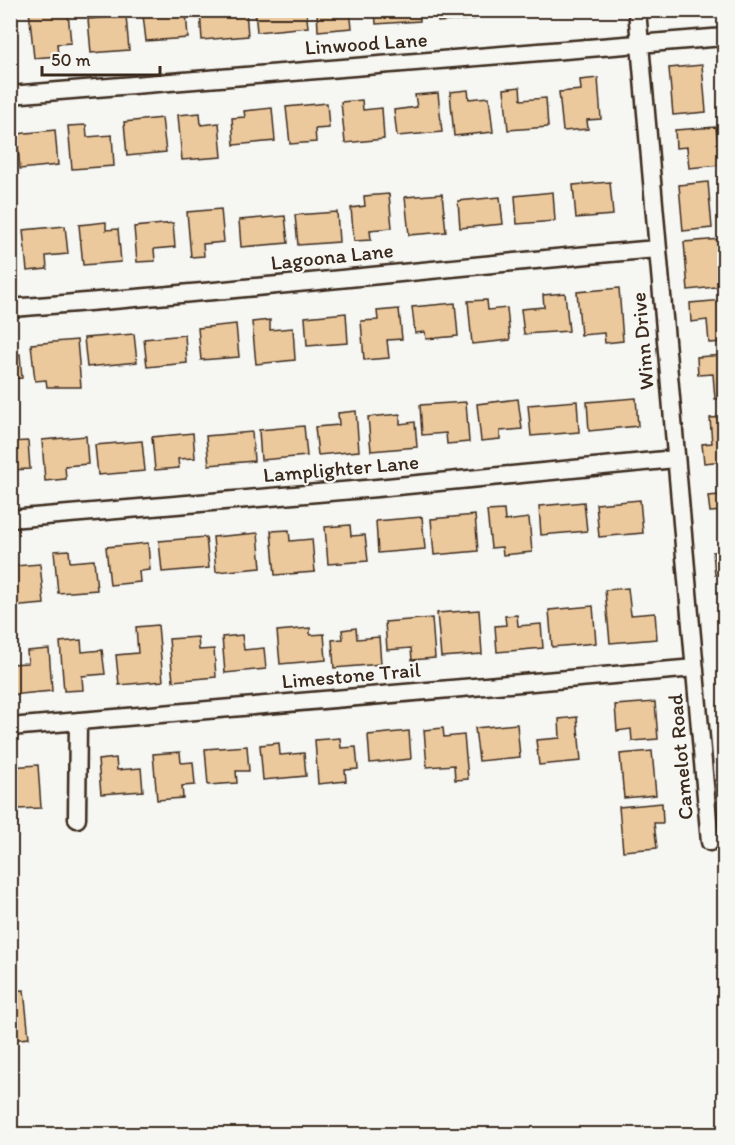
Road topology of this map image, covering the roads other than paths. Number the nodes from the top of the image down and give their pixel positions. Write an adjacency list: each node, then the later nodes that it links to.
1 (637, 10): 3 (street, Winn Drive)
2 (724, 37): 3 (street, Linwood Lane)
3 (641, 45): 4 (street, Linwood Lane); 5 (street, Winn Drive)
4 (10, 94)
5 (657, 249): 6 (street, Lagoona Lane); 7 (street, Winn Drive)
6 (10, 308)
7 (675, 459): 8 (street, Lamplighter Lane); 9 (street, Winn Drive)
8 (10, 519)
9 (695, 668): 10 (street, Limestone Trail); 13 (street, Camelot Road)
10 (78, 721): 11 (street, Limestone Trail); 12 (street)
11 (10, 727)
12 (78, 819)
13 (710, 842)

